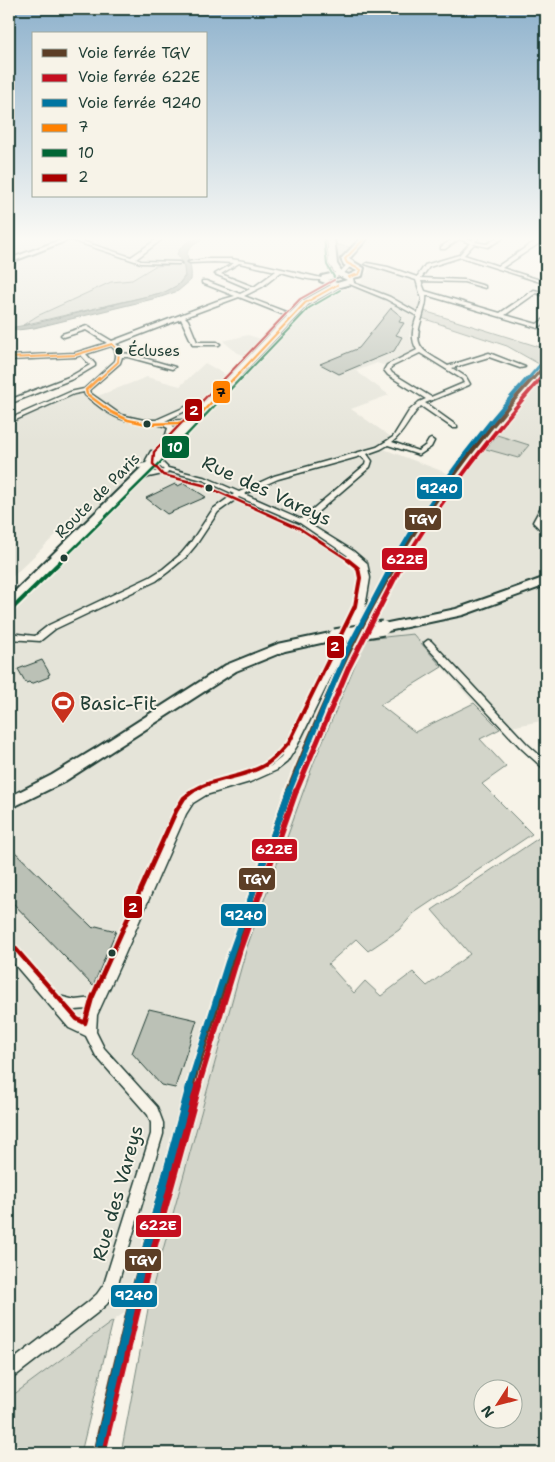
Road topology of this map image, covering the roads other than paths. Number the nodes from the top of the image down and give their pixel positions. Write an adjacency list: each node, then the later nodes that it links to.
1 (213, 305): 12 (street)
2 (263, 305): 9 (street)
3 (298, 305): 9 (main road, Route de Paris)
4 (303, 305): 31 (main road, Route de Paris)
5 (401, 305): 10 (street)
6 (423, 305): 10 (street)
7 (467, 305): 11 (street)
8 (515, 305): 11 (street)
9 (289, 315): 28 (main road, Route de Paris)
10 (420, 315): 17 (street)
11 (501, 315): 13 (street)
12 (182, 317): 15 (street); 16 (street)
13 (546, 320)
14 (64, 335): 15 (street)
15 (112, 344): 18 (street); 19 (street)
16 (218, 344)
17 (420, 351): 25 (street); 27 (street)
18 (82, 353): 20 (street); 29 (street)
19 (120, 355): 23 (street); 26 (street)
20 (45, 357): 21 (street); 22 (street)
21 (9, 358)
22 (48, 367)
23 (172, 367)
24 (522, 367): 25 (street)
25 (448, 368): 27 (street)
26 (86, 390): 32 (street); 33 (street)
27 (430, 399): 30 (street)
28 (203, 401): 33 (street); 34 (main road, Route de Paris)
29 (9, 402)
30 (421, 403): 35 (street); 39 (street)
31 (196, 419): 34 (street); 36 (main road, Route de Paris)
32 (9, 421)
33 (161, 423): 34 (street); 37 (street)
34 (182, 423): 36 (street); 37 (main road, Route de Paris)
35 (455, 427)
36 (179, 434): 41 (main road, Route de Paris)
37 (168, 438): 41 (main road, Route de Paris)
38 (431, 441): 39 (street)
39 (388, 443): 40 (street)
40 (363, 454): 44 (street); 46 (street)
41 (154, 457): 42 (street, Rue des Vareys); 42 (street); 43 (main road, Route de Paris); 49 (main road, Route de Paris)
42 (164, 470): 43 (street); 44 (street, Rue des Vareys)
43 (123, 492): 50 (main road, Route de Paris)
44 (240, 494): 46 (street, Rue des Vareys); 51 (street)
45 (546, 506): 47 (street)
46 (302, 522): 57 (street, Rue des Vareys)
47 (546, 532)
48 (546, 581): 54 (main road, bridge)
49 (9, 593)
50 (9, 604)
51 (9, 636)
52 (428, 643): 53 (street)
53 (546, 766)
54 (9, 804)
55 (9, 951): 56 (street)
56 (53, 1000): 57 (street); 58 (street)
57 (95, 1004): 58 (street, Rue des Vareys)
58 (90, 1032): 59 (street, Rue des Vareys)
59 (9, 1372)

